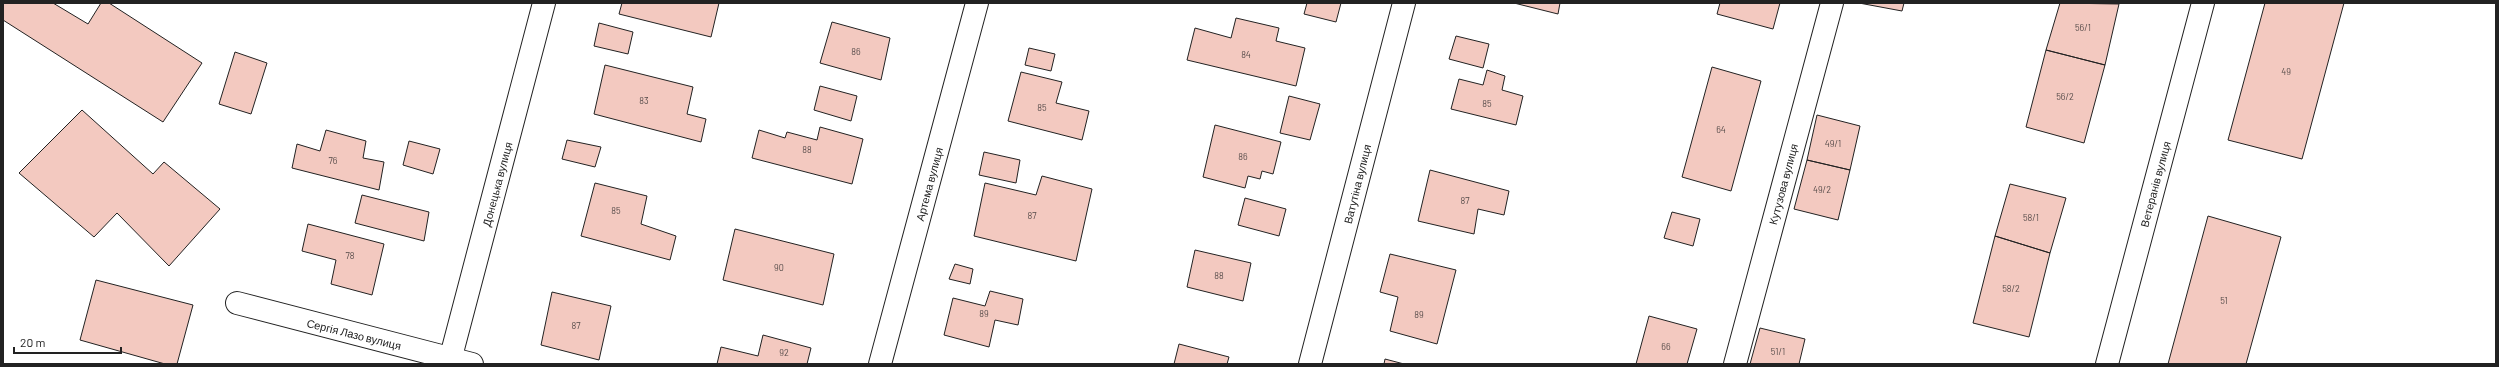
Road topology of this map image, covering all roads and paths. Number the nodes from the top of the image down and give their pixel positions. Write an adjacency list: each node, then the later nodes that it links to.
1 (544, 3): 7 (street, Донецька вулиця)
2 (977, 3): 8 (street, Артема вулиця)
3 (1404, 3): 9 (street, Ватутіна вулиця)
4 (1832, 3): 10 (street, Кутузова вулиця)
5 (2203, 3): 11 (street, Ветеранів вулиця)
6 (237, 303): 7 (street, Сергія Лазо вулиця)
7 (457, 362)
8 (880, 364)
9 (1310, 364)
10 (1735, 364)
11 (2107, 364)

